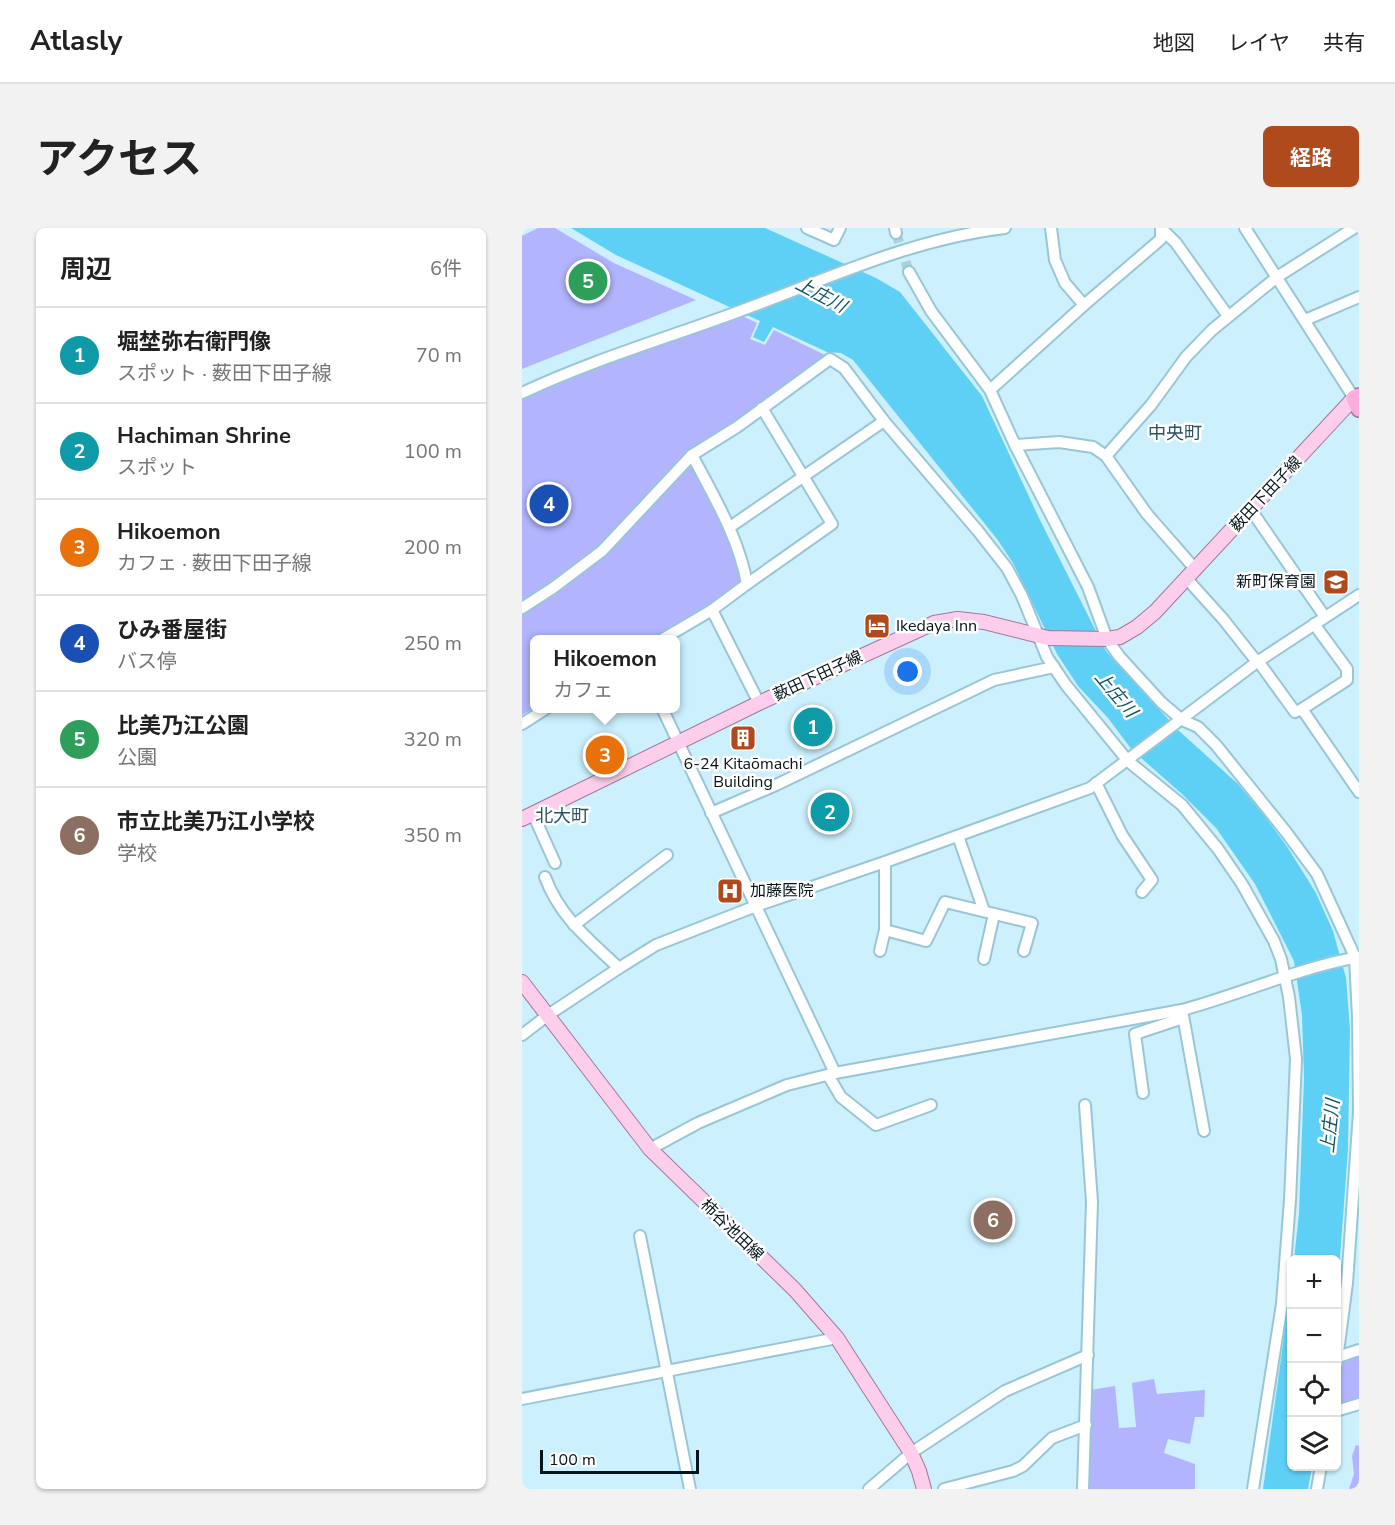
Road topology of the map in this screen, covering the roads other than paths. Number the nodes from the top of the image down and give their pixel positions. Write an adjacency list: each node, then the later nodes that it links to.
1 (807, 228): 2 (street)
2 (840, 228)
3 (1005, 228): 15 (street)
4 (1051, 228): 11 (street)
5 (1161, 228): 11 (street); 12 (street)
6 (1245, 228): 9 (street)
7 (1354, 228): 9 (street)
8 (909, 272): 14 (street)
9 (1277, 277): 12 (street); 13 (street)
10 (1359, 297): 13 (street)
11 (1084, 305): 14 (street)
12 (1228, 316): 21 (street)
13 (1305, 320): 16 (street)
14 (990, 390): 19 (street)
15 (522, 393)
16 (1358, 401): 23 (main road, 薮田下田子線)
17 (762, 408): 18 (street); 20 (street); 22 (street)
18 (884, 421): 22 (street); 33 (street)
19 (1015, 445): 21 (street); 34 (street)
20 (692, 455): 24 (street); 28 (street)
21 (1106, 456): 25 (street)
22 (804, 475): 24 (street); 26 (street)
23 (1251, 510): 25 (main road, 薮田下田子線); 30 (street)
24 (730, 527): 26 (street)
25 (1191, 575): 34 (main road, 薮田下田子線); 35 (street)
26 (747, 584): 29 (street)
27 (1359, 595): 30 (street)
28 (522, 608)
29 (712, 610): 32 (street); 37 (street)
30 (1325, 617): 31 (street)
31 (1314, 624): 35 (street); 38 (street)
32 (668, 635)
33 (1043, 637): 34 (main road, 薮田下田子線); 36 (street); 37 (main road, 薮田下田子線)
34 (1107, 639): 41 (street)
35 (1258, 662): 38 (street); 41 (street)
36 (1053, 667): 44 (street); 47 (street)
37 (759, 703): 43 (main road, 薮田下田子線)
38 (1302, 709): 46 (street)
39 (539, 713): 42 (street)
40 (664, 713): 43 (street)
41 (1178, 723): 44 (street); 61 (street)
42 (522, 724)
43 (677, 744): 47 (street); 48 (main road, 薮田下田子線)
44 (1132, 758): 45 (street); 64 (street)
45 (1096, 783): 49 (street); 54 (street)
46 (1359, 792)
47 (711, 813): 55 (street)
48 (527, 816): 52 (street)
49 (958, 836): 51 (street); 56 (street)
50 (667, 855): 57 (street)
51 (885, 862): 55 (street); 58 (street)
52 (555, 863)
53 (545, 877): 57 (street)
54 (1142, 892)
55 (756, 906): 63 (street); 69 (street)
56 (989, 912): 58 (street); 60 (street); 62 (street)
57 (574, 925): 63 (street)
58 (885, 930): 59 (street)
59 (880, 951)
60 (1024, 951)
61 (1355, 958): 64 (street); 74 (street)
62 (984, 959)
63 (618, 968): 67 (street)
64 (1287, 976): 66 (street); 95 (street)
65 (522, 982): 67 (main road, 柿谷池田線)
66 (1183, 1014): 69 (street); 70 (street); 73 (street)
67 (548, 1015): 68 (street); 75 (main road, 柿谷池田線)
68 (522, 1035)
69 (832, 1074): 71 (street); 75 (street)
70 (1143, 1093)
71 (931, 1105)
72 (1085, 1105): 81 (street)
73 (1204, 1131)
74 (1358, 1141): 76 (street)
75 (650, 1149): 79 (main road, 柿谷池田線)
76 (1355, 1225): 78 (street)
77 (640, 1236): 83 (street)
78 (1341, 1330)
79 (837, 1338): 83 (street); 88 (main road, 柿谷池田線)
80 (1359, 1350): 82 (street)
81 (1088, 1355): 87 (street); 88 (street)
82 (1341, 1360)
83 (666, 1371): 84 (street); 90 (street)
84 (522, 1399)
85 (1359, 1404): 86 (street)
86 (1341, 1409)
87 (1086, 1425): 93 (street); 94 (street)
88 (911, 1453): 91 (street); 92 (main road, 柿谷池田線)
89 (1320, 1471): 96 (street)
90 (690, 1489)
91 (869, 1489)
92 (924, 1489)
93 (944, 1489)
94 (1083, 1489)
95 (1253, 1489)
96 (1317, 1489)

